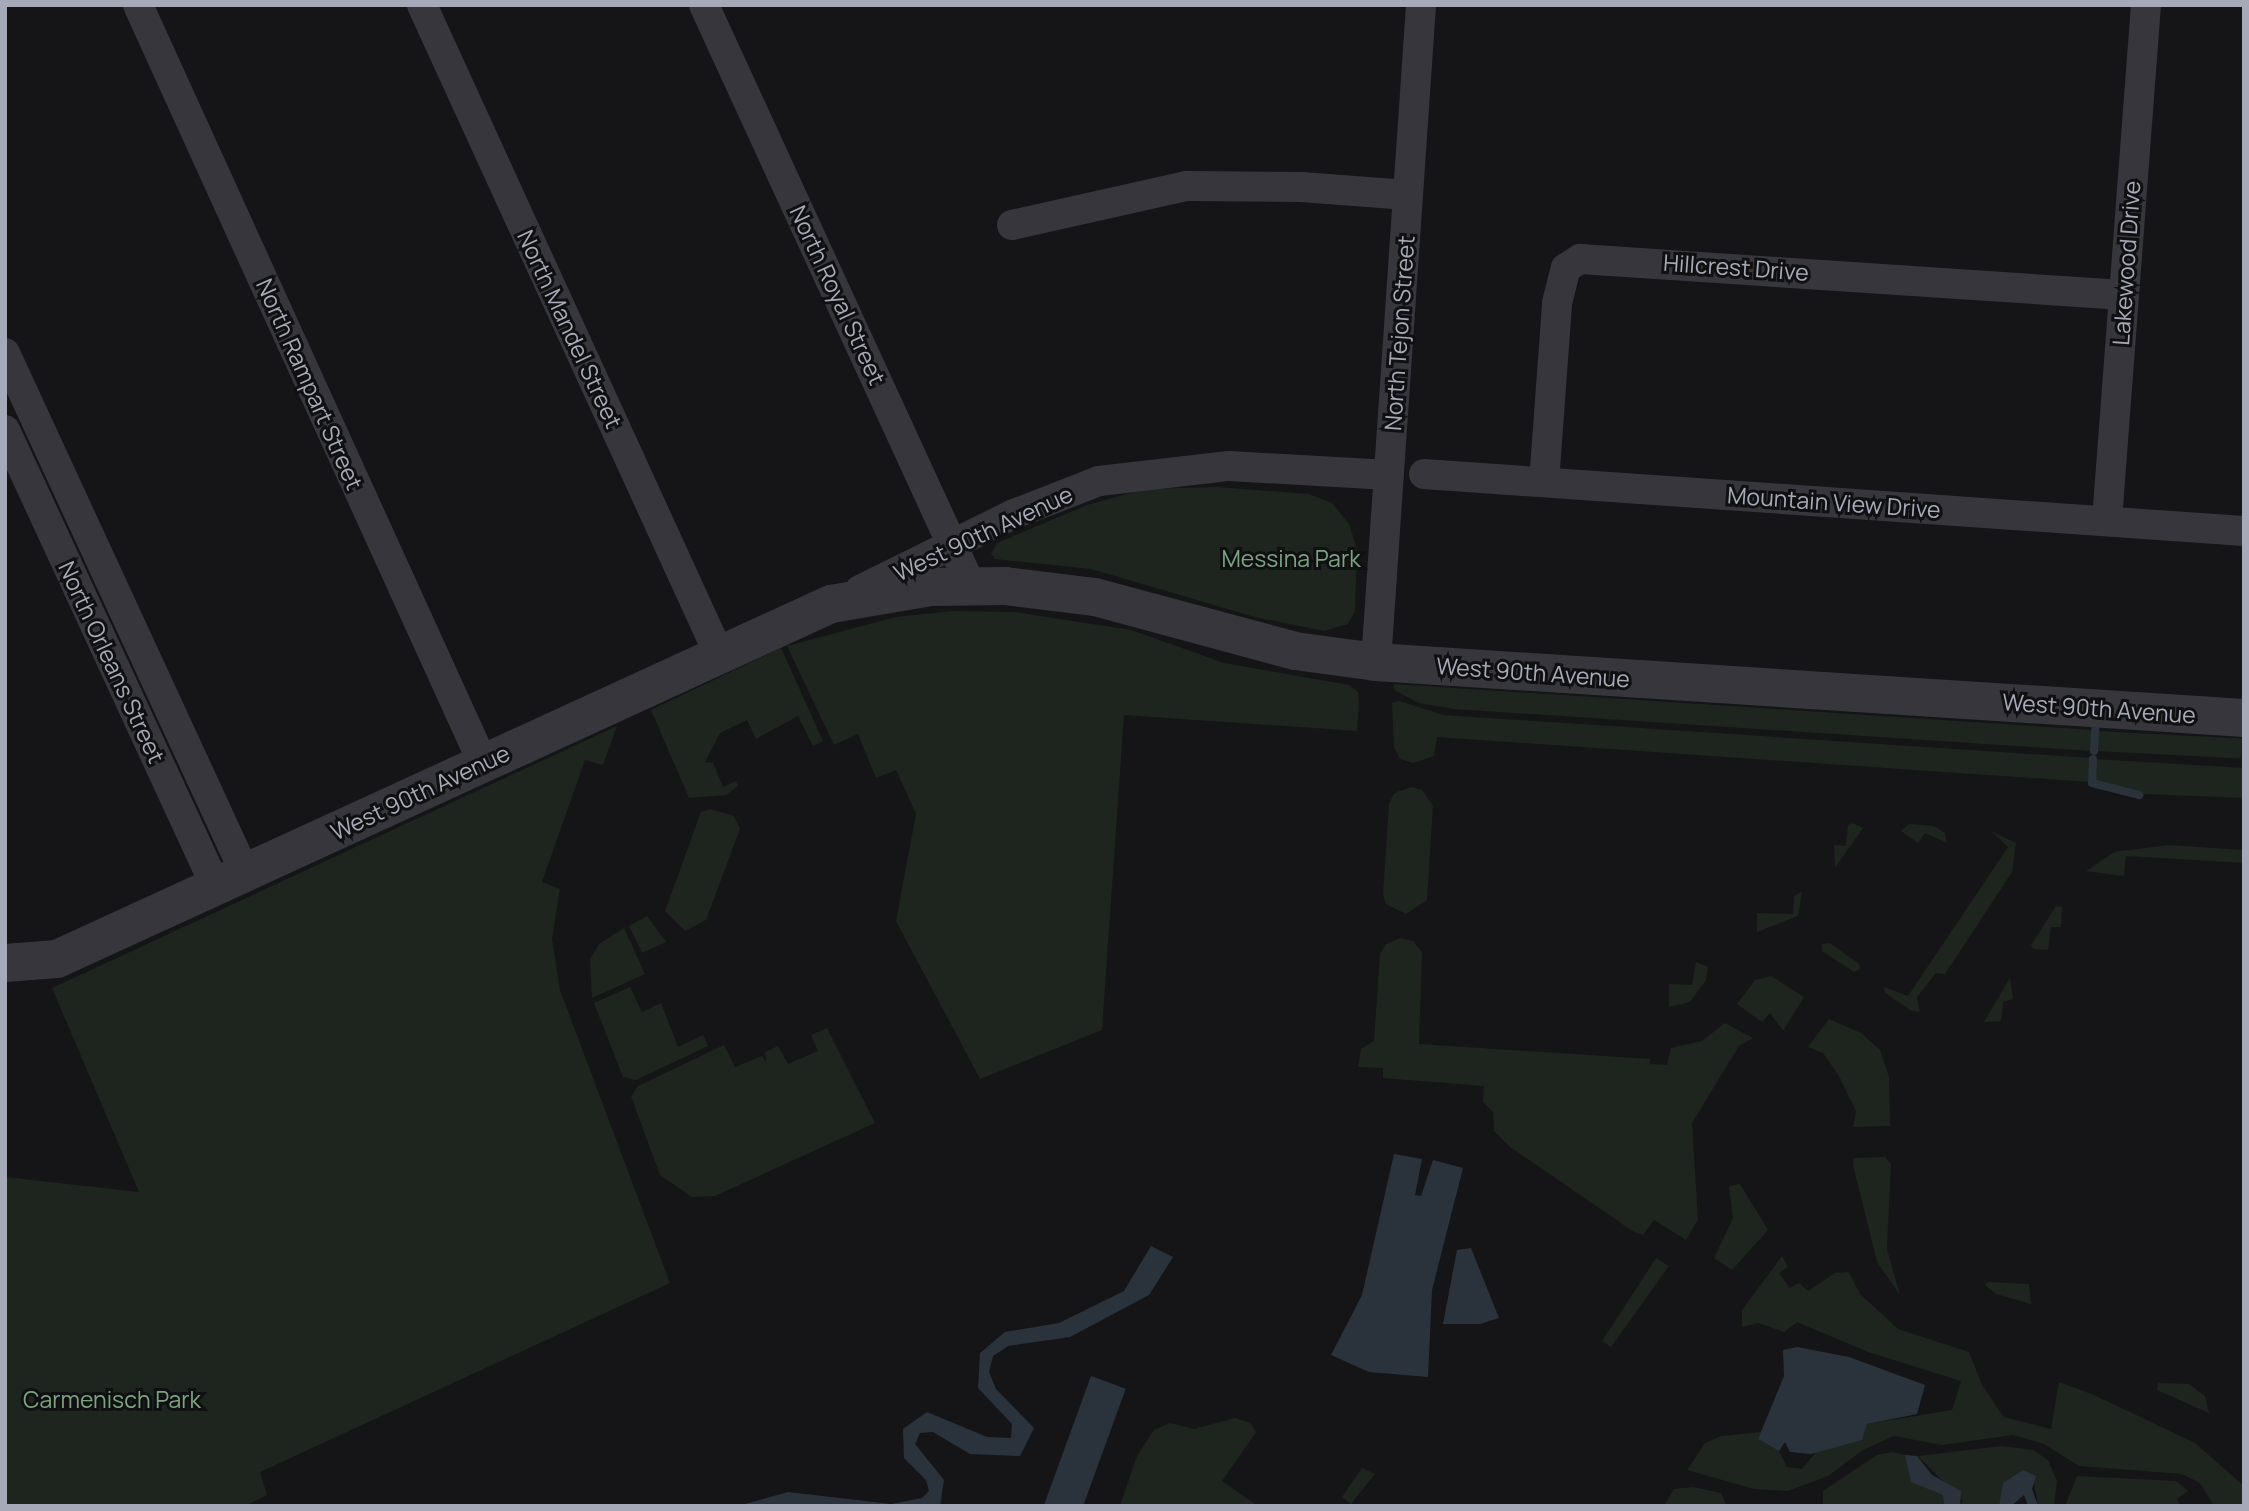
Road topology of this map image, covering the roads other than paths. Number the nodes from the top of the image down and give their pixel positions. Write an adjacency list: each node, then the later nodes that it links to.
1 (138, 5): 23 (street, North Rampart Street)
2 (422, 5): 20 (street, North Mandel Street)
3 (704, 5): 17 (street, North Royal Street)
4 (1421, 5): 6 (street, North Tejon Street)
5 (2146, 5): 8 (street, Lakewood Drive)
6 (1408, 195): 7 (street); 13 (street, North Tejon Street)
7 (1013, 225)
8 (2124, 295): 14 (street, Hillcrest Drive); 15 (street, Lakewood Drive)
9 (5, 354): 10 (street, North Orleans Street)
10 (37, 423): 11 (street, North Orleans Street); 24 (street, North Orleans Street)
11 (7, 434): 24 (street, North Orleans Street)
12 (1424, 474): 14 (street, Mountain View Drive)
13 (1389, 475): 17 (street, West 90th Avenue); 21 (street, North Tejon Street)
14 (1544, 482): 15 (street, Mountain View Drive)
15 (2107, 520): 16 (street, Mountain View Drive)
16 (2244, 531)
17 (954, 545): 18 (street, North Royal Street); 19 (street, West 90th Avenue)
18 (971, 586): 19 (street, West 90th Avenue); 21 (street, West 90th Avenue)
19 (831, 604): 20 (street, West 90th Avenue)
20 (718, 652): 23 (street, West 90th Avenue)
21 (1376, 662): 22 (street, West 90th Avenue)
22 (2244, 718)
23 (483, 763): 24 (street, West 90th Avenue)
24 (230, 880): 25 (street, West 90th Avenue)
25 (5, 963)

